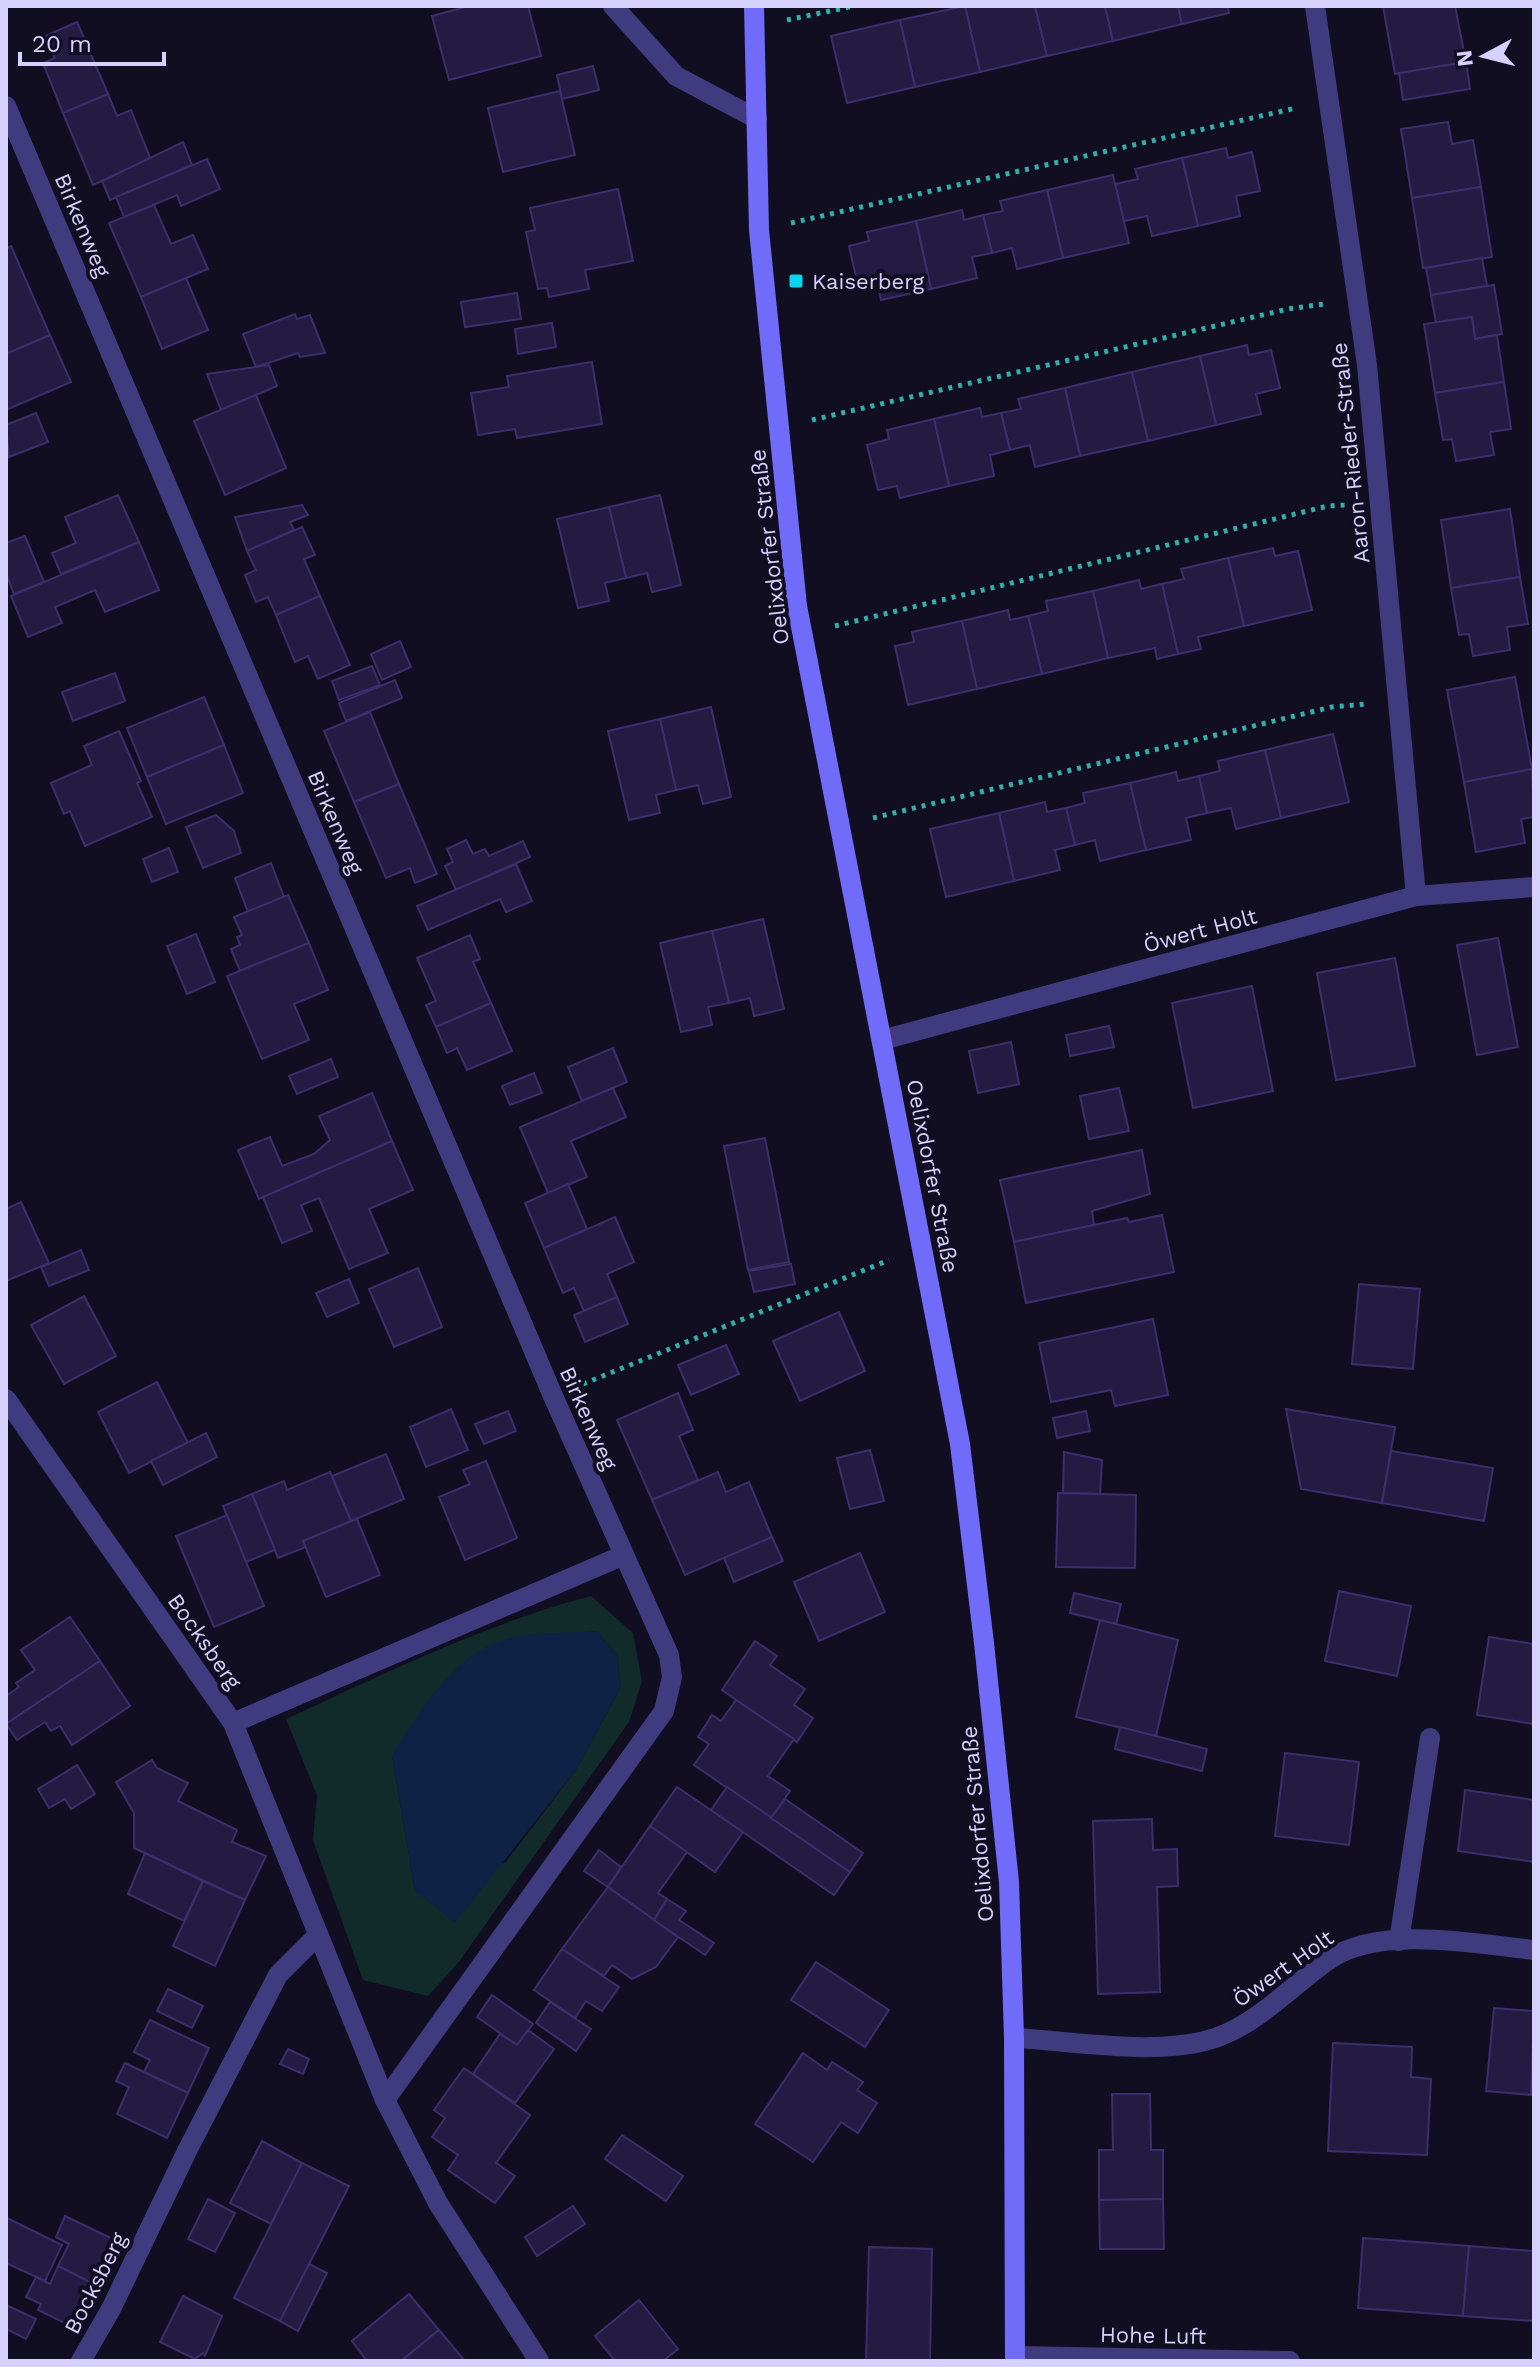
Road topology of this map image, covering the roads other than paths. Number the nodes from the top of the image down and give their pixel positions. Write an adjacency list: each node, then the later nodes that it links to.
1 (613, 6): 5 (street)
2 (754, 6): 5 (street, Oelixdorfer Straße)
3 (1315, 6): 7 (street, Aaron-Rieder-Straße)
4 (6, 106): 10 (street, Birkenweg)
5 (757, 119): 8 (street, Oelixdorfer Straße)
6 (1534, 887): 7 (street, Öwert Holt)
7 (1416, 896): 8 (street, Öwert Holt)
8 (882, 1040): 16 (street, Oelixdorfer Straße)
9 (6, 1399): 11 (street, Bocksberg)
10 (624, 1555): 11 (street); 17 (street, Birkenweg)
11 (233, 1723): 13 (street, Bocksberg)
12 (1430, 1738): 14 (street)
13 (316, 1937): 17 (street, Bocksberg); 19 (street, Bocksberg)
14 (1399, 1941): 15 (street, Öwert Holt); 16 (street, Öwert Holt)
15 (1534, 1950)
16 (1014, 2038): 18 (street, Oelixdorfer Straße)
17 (385, 2100): 20 (street, Bocksberg)
18 (1015, 2359): 21 (street, Hohe Luft)
19 (81, 2361)
20 (539, 2361)
21 (1290, 2361)

